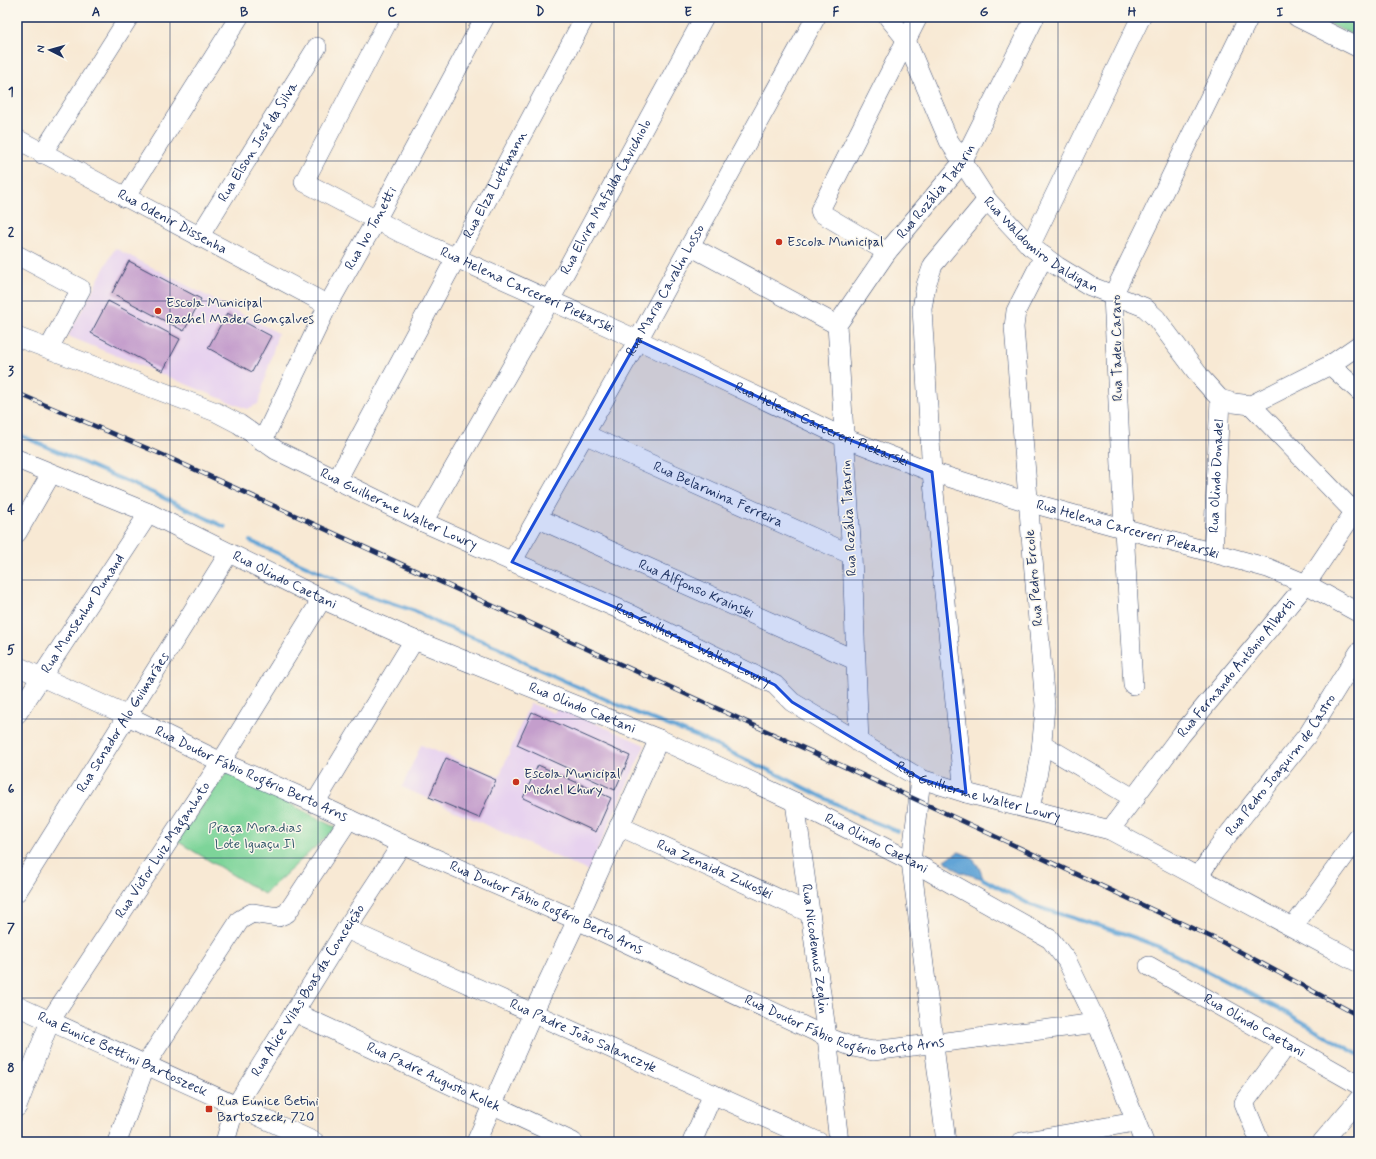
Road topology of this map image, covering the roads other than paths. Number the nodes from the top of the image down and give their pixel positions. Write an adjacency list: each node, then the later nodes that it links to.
1 (129, 17): 18 (street)
2 (239, 17): 20 (street)
3 (390, 17): 22 (street, Rua Helena Carcereri Piekarski)
4 (485, 17): 22 (street, Rua Ivo Tonetti)
5 (585, 17): 28 (street, Rua Elza Luttmann)
6 (704, 17): 30 (street, Rua Elvira Mafalda Cavichiolo)
7 (816, 17): 24 (street, Rua Maria Cavalin Losso)
8 (888, 17): 14 (street, Rua Waldomiro Daldigan)
9 (918, 17): 14 (street)
10 (1035, 17): 19 (street, Rua Rozália Tatarin)
11 (1141, 17): 25 (street, Rua Pedro Ercole)
12 (1249, 17): 29 (street, Rua Tadeu Cararo)
13 (1297, 17): 16 (street)
14 (905, 38): 19 (street, Rua Waldomiro Daldigan); 26 (street)
15 (317, 47): 23 (street, Rua Elson José da Silva)
16 (1359, 48)
17 (17, 139): 18 (street, Rua Odenir Dissenha)
18 (42, 154): 20 (street, Rua Odenir Dissenha)
19 (962, 163): 21 (street, Rua Waldomiro Daldigan); 26 (street, Rua Rozália Tatarin)
20 (125, 198): 23 (street, Rua Odenir Dissenha)
21 (987, 200): 25 (street, Rua Waldomiro Daldigan); 45 (street)
22 (376, 220): 28 (street, Rua Helena Carcereri Piekarski); 31 (street, Rua Ivo Tonetti)
23 (200, 237): 31 (street, Rua Odenir Dissenha)
24 (690, 246): 32 (street); 34 (street, Rua Maria Cavalin Losso)
25 (1037, 251): 29 (street, Rua Waldomiro Daldigan); 48 (street, Rua Pedro Ercole)
26 (887, 252): 32 (street, Rua Rozália Tatarin)
27 (17, 255): 36 (street)
28 (455, 257): 30 (street, Rua Helena Carcereri Piekarski); 47 (street, Rua Elza Luttmann)
29 (1114, 295): 39 (street, Rua Waldomiro Daldigan); 53 (street, Rua Tadeu Cararo)
30 (550, 300): 34 (street, Rua Helena Carcereri Piekarski); 52 (street, Rua Elvira Mafalda Cavichiolo)
31 (328, 305): 43 (street, Rua Ivo Tonetti)
32 (837, 325): 42 (street, Rua Rozália Tatarin)
33 (17, 336): 36 (street, Rua Guilherme Walter Lowry)
34 (638, 340): 41 (street, Rua Maria Cavalin Losso); 42 (street, Rua Helena Carcereri Piekarski)
35 (1359, 345): 37 (street)
36 (50, 348): 43 (street, Rua Guilherme Walter Lowry)
37 (1330, 365): 38 (street); 40 (street)
38 (1359, 391)
39 (1220, 399): 40 (street); 56 (street, Rua Olindo Donadel)
40 (1251, 405): 49 (street)
41 (584, 434): 51 (street, Rua Maria Cavalin Losso); 57 (street, Rua Belarmina Ferreira)
42 (844, 438): 45 (street, Rua Helena Carcereri Piekarski); 57 (street, Rua Rozália Tatarin)
43 (262, 442): 47 (street, Rua Guilherme Walter Lowry)
44 (17, 459): 46 (street, Rua Olindo Caetani)
45 (932, 472): 48 (street, Rua Helena Carcereri Piekarski); 75 (street)
46 (51, 474): 50 (street, Rua Olindo Caetani); 54 (street)
47 (337, 480): 52 (street, Rua Guilherme Walter Lowry)
48 (1028, 502): 53 (street, Rua Helena Carcereri Piekarski); 72 (street, Rua Pedro Ercole)
49 (1356, 508): 59 (street, Rua Fernando Antônio Alberti)
50 (149, 513): 55 (street, Rua Olindo Caetani); 66 (street, Rua Monsenhor Dunand)
51 (537, 518): 58 (street, Rua Maria Cavalin Losso); 64 (street, Rua Alffonso Krainski)
52 (423, 522): 58 (street, Rua Guilherme Walter Lowry)
53 (1124, 530): 56 (street, Rua Helena Carcereri Piekarski); 67 (street, Rua Tadeu Cararo)
54 (17, 533)
55 (229, 553): 60 (street, Rua Olindo Caetani); 69 (street, Rua Senador Alo Guimarães)
56 (1213, 553): 59 (street, Rua Helena Carcereri Piekarski)
57 (852, 554): 64 (street, Rua Rozália Tatarin)
58 (512, 562): 71 (street, Rua Guilherme Walter Lowry)
59 (1306, 584): 61 (street, Rua Helena Carcereri Piekarski); 76 (street, Rua Fernando Antônio Alberti)
60 (322, 599): 62 (street, Rua Olindo Caetani); 73 (street, Rua Victor Luiz Maganhoto)
61 (1359, 613)
62 (414, 640): 70 (street, Rua Olindo Caetani); 78 (street)
63 (1359, 652): 86 (street, Rua Pedro Joaquim de Castro)
64 (855, 660): 71 (street, Rua Rozália Tatarin)
65 (17, 666): 66 (street, Rua Doutor Fábio Rogério Berto Arns)
66 (40, 677): 68 (street, Rua Monsenhor Dunand); 69 (street, Rua Doutor Fábio Rogério Berto Arns)
67 (1133, 685)
68 (17, 714)
69 (128, 716): 73 (street, Rua Doutor Fábio Rogério Berto Arns); 87 (street, Rua Senador Alo Guimarães)
70 (659, 739): 77 (street, Rua Olindo Caetani); 81 (street)
71 (859, 743): 74 (street, Rua Guilherme Walter Lowry)
72 (1042, 744): 76 (street); 79 (street, Rua Pedro Ercole)
73 (221, 762): 78 (street, Rua Doutor Fábio Rogério Berto Arns); 97 (street, Rua Victor Luiz Maganhoto)
74 (921, 779): 75 (street, Rua Guilherme Walter Lowry); 85 (street)
75 (966, 793): 79 (street, Rua Guilherme Walter Lowry)
76 (1135, 799): 82 (street, Rua Fernando Antônio Alberti)
77 (795, 802): 85 (street, Rua Olindo Caetani); 88 (street, Rua Nicodemus Zeglin)
78 (315, 803): 80 (street, Rua Doutor Fábio Rogério Berto Arns)
79 (1028, 809): 82 (street, Rua Guilherme Walter Lowry)
80 (349, 819): 84 (street, Rua Doutor Fábio Rogério Berto Arns); 102 (street)
81 (619, 826): 88 (street, Rua Zenaida Zukoski); 89 (street)
82 (1110, 830): 86 (street, Rua Guilherme Walter Lowry)
83 (1359, 836): 90 (street)
84 (402, 844): 89 (street, Rua Doutor Fábio Rogério Berto Arns); 91 (street, Rua Alice Vilas Boas da Conceição)
85 (911, 861): 98 (street, Rua Olindo Caetani); 100 (street)
86 (1199, 876): 90 (street, Rua Guilherme Walter Lowry)
87 (17, 892)
88 (810, 913): 99 (street, Rua Nicodemus Zeglin)
89 (577, 920): 96 (street); 99 (street, Rua Doutor Fábio Rogério Berto Arns)
90 (1292, 927): 92 (street, Rua Guilherme Walter Lowry)
91 (346, 929): 95 (street, Rua Alice Vilas Boas da Conceição); 96 (street, Rua Padre João Salanczyk)
92 (1359, 963)
93 (1149, 966): 101 (street, Rua Olindo Caetani)
94 (17, 1006): 97 (street, Rua Eunice Bettini Bartoszeck)
95 (294, 1012): 106 (street, Rua Padre Augusto Kolek); 108 (street, Rua Alice Vilas Boas da Conceição)
96 (533, 1013): 104 (street, Rua Padre João Salanczyk); 106 (street)
97 (50, 1021): 102 (street, Rua Eunice Bettini Bartoszeck); 107 (street, Rua Victor Luiz Maganhoto)
98 (1097, 1023): 100 (street, Rua Doutor Fábio Rogério Berto Arns); 109 (street, Rua Olindo Caetani)
99 (827, 1037): 100 (street, Rua Doutor Fábio Rogério Berto Arns); 117 (street, Rua Nicodemus Zeglin)
100 (933, 1043): 118 (street)
101 (1287, 1045): 103 (street, Rua Olindo Caetani); 121 (street)
102 (146, 1064): 108 (street, Rua Eunice Bettini Bartoszeck); 110 (street)
103 (1359, 1085)
104 (713, 1094): 115 (street); 116 (street, Rua Padre João Salanczyk)
105 (1359, 1099): 122 (street)
106 (493, 1105): 113 (street); 114 (street, Rua Padre Augusto Kolek)
107 (17, 1106)
108 (235, 1106): 111 (street, Rua Alice Vilas Boas da Conceição); 112 (street, Rua Eunice Bettini Bartoszeck)
109 (1135, 1122): 119 (street); 120 (street, Rua Olindo Caetani)
110 (116, 1142)
111 (225, 1142)
112 (315, 1142)
113 (476, 1142)
114 (573, 1142)
115 (692, 1142)
116 (819, 1142)
117 (839, 1142)
118 (946, 1142)
119 (1021, 1142)
120 (1144, 1142)
121 (1260, 1142)
122 (1322, 1142)

